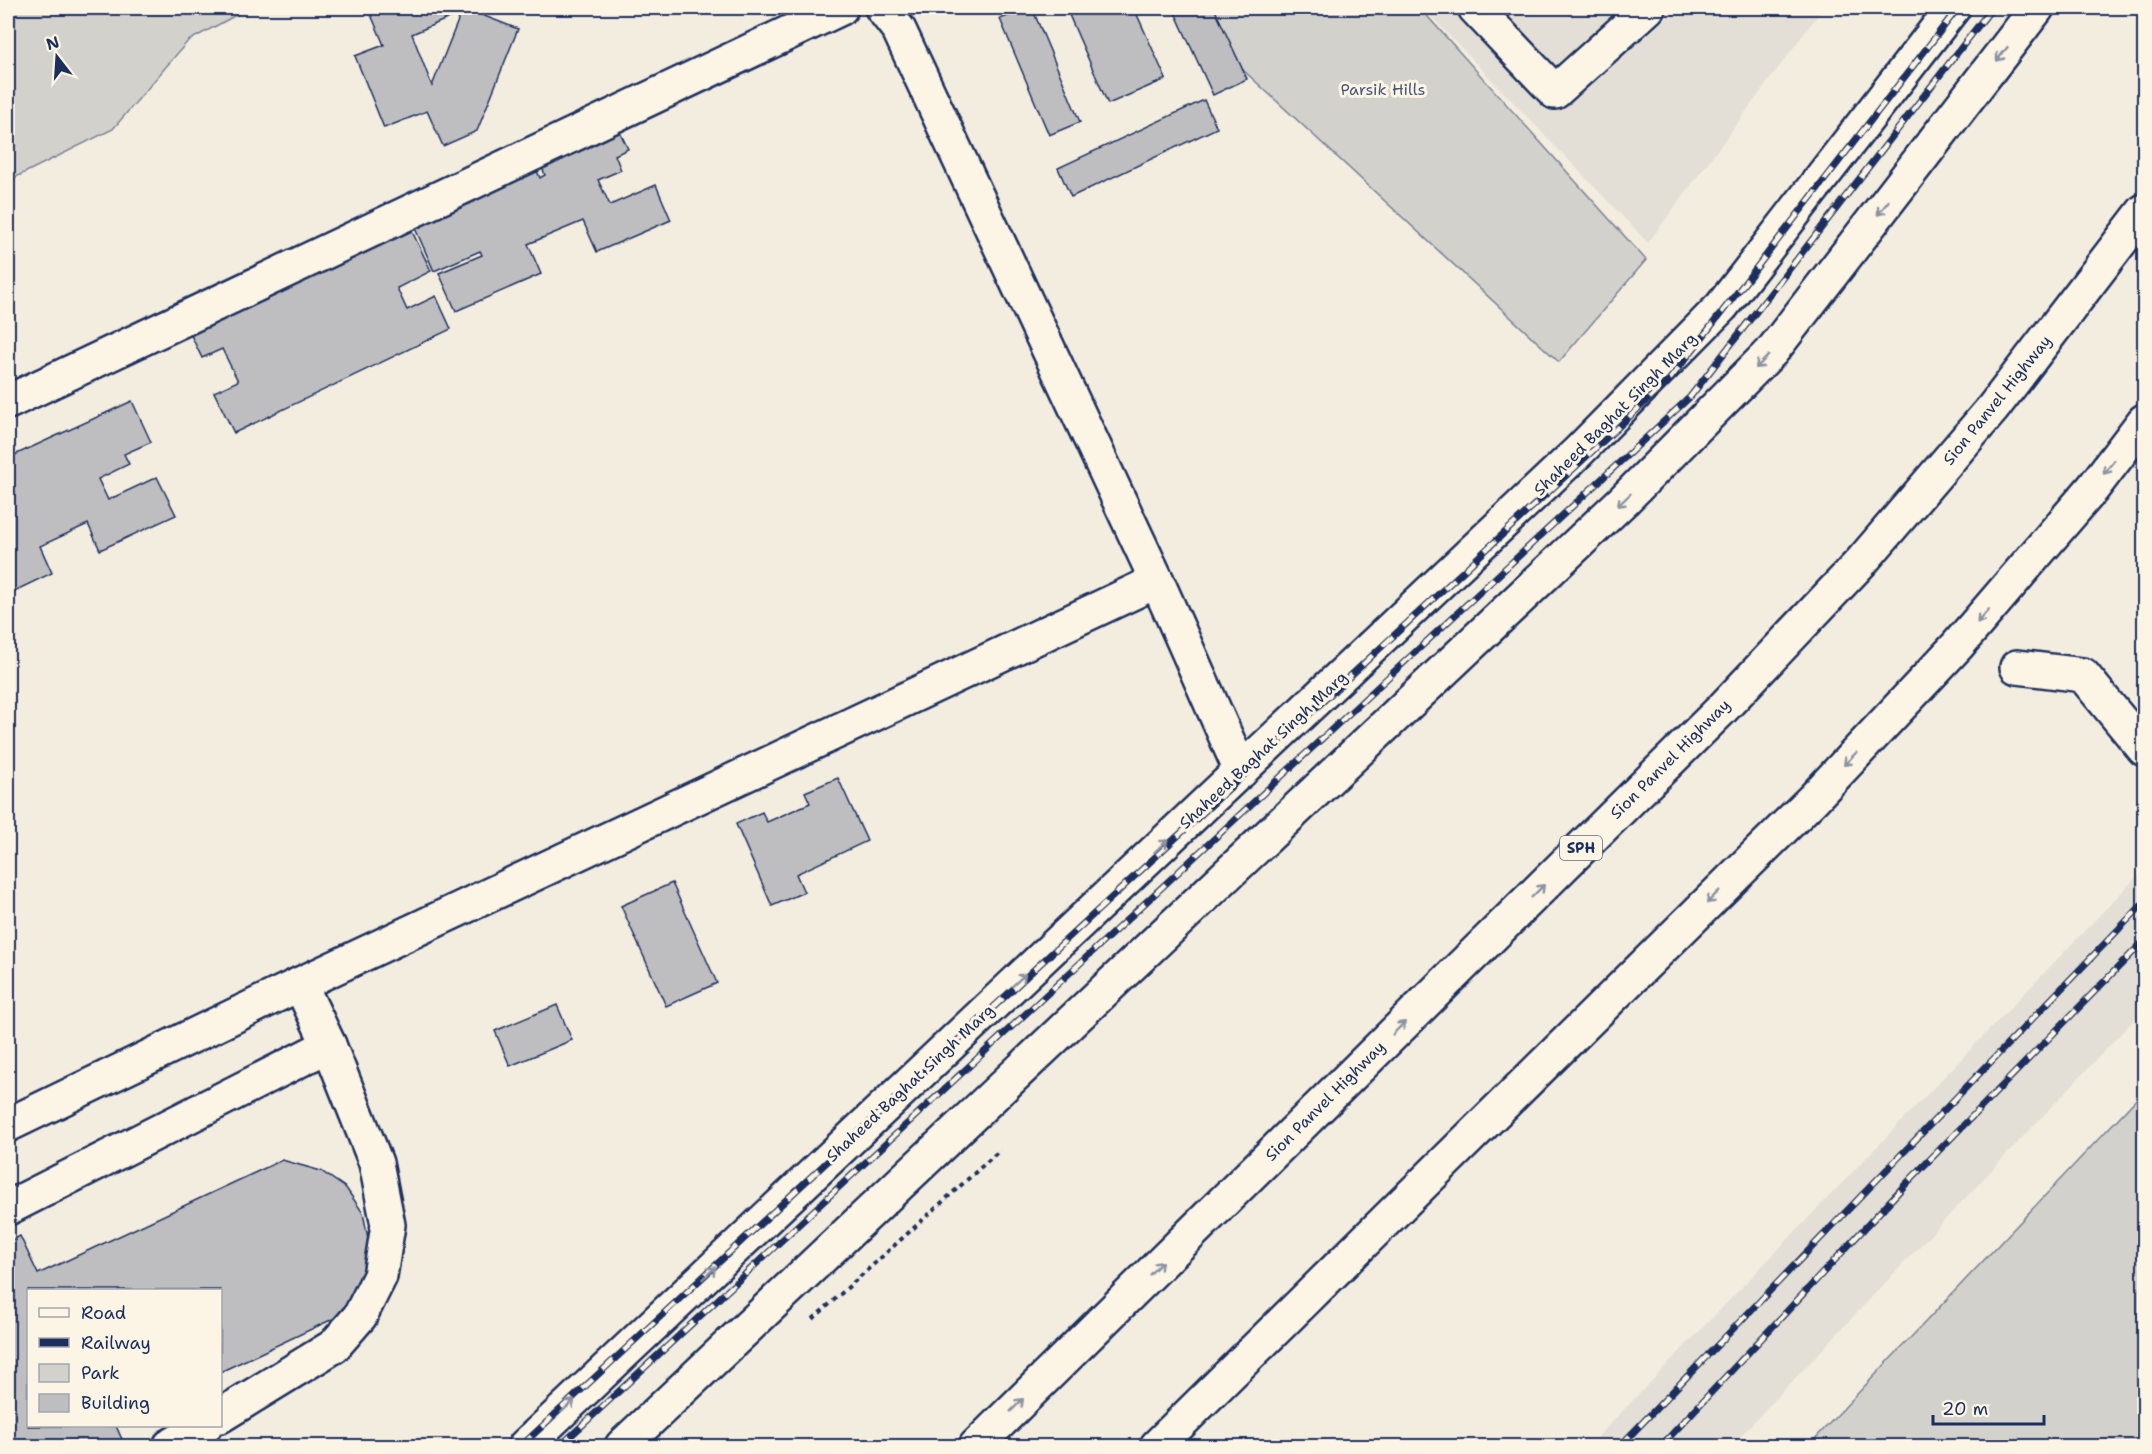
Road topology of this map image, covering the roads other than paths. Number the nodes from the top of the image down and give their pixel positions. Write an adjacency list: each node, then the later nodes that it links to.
1 (841, 8): 8 (main road)
2 (882, 8): 10 (main road)
3 (1475, 8): 4 (main road)
4 (1648, 8)
5 (1953, 8): 13 (main road, Shaheed Baghat Singh Marg)
6 (2037, 8): 22 (main road, one-way to 22)
7 (2145, 211): 23 (main road, Sion Panvel Highway / SPH, one-way to 7)
8 (8, 402)
9 (2145, 421): 24 (main road, one-way to 24)
10 (1157, 581): 13 (main road); 14 (main road)
11 (2017, 667): 12 (main road)
12 (2145, 749)
13 (1241, 771): 21 (main road, Shaheed Baghat Singh Marg, one-way to 13)
14 (300, 984): 15 (main road); 16 (main road)
15 (328, 1045): 17 (main road); 18 (main road)
16 (8, 1125)
17 (8, 1208)
18 (222, 1415)
19 (202, 1427): 20 (main road)
20 (170, 1446)
21 (525, 1446)
22 (622, 1446)
23 (976, 1446)
24 (1157, 1446)

